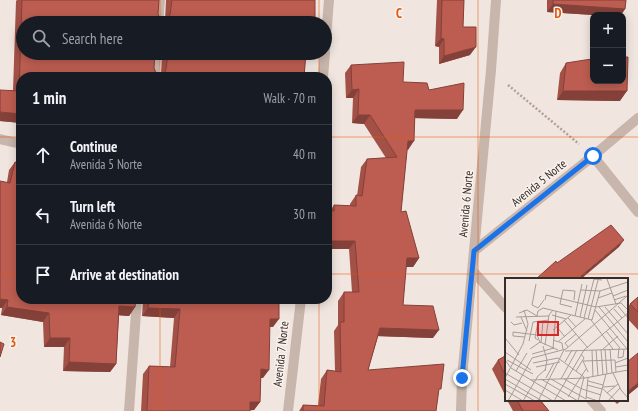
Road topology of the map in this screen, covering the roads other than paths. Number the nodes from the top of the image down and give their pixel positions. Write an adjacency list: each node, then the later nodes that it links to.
1 (160, 0): 4 (street)
2 (330, 0): 5 (street)
3 (496, 0): 15 (street, Avenida 6 Norte)
4 (159, 16)
5 (328, 16)
6 (155, 60): 8 (street)
7 (324, 60): 9 (street)
8 (154, 72)
9 (323, 72)
10 (638, 118): 13 (street, Avenida 5 Norte)
11 (0, 139): 12 (street)
12 (16, 143)
13 (593, 156): 14 (street); 15 (street, Avenida 5 Norte)
14 (638, 212)
15 (474, 251): 16 (street, Avenida 6 Norte)
16 (472, 270): 19 (street); 23 (street, Avenida 6 Norte)
17 (137, 304): 21 (street)
18 (300, 304): 22 (street, Avenida 7 Norte)
19 (505, 307)
20 (591, 401): 24 (street)
21 (129, 411)
22 (288, 411)
23 (460, 411)
24 (601, 411)

